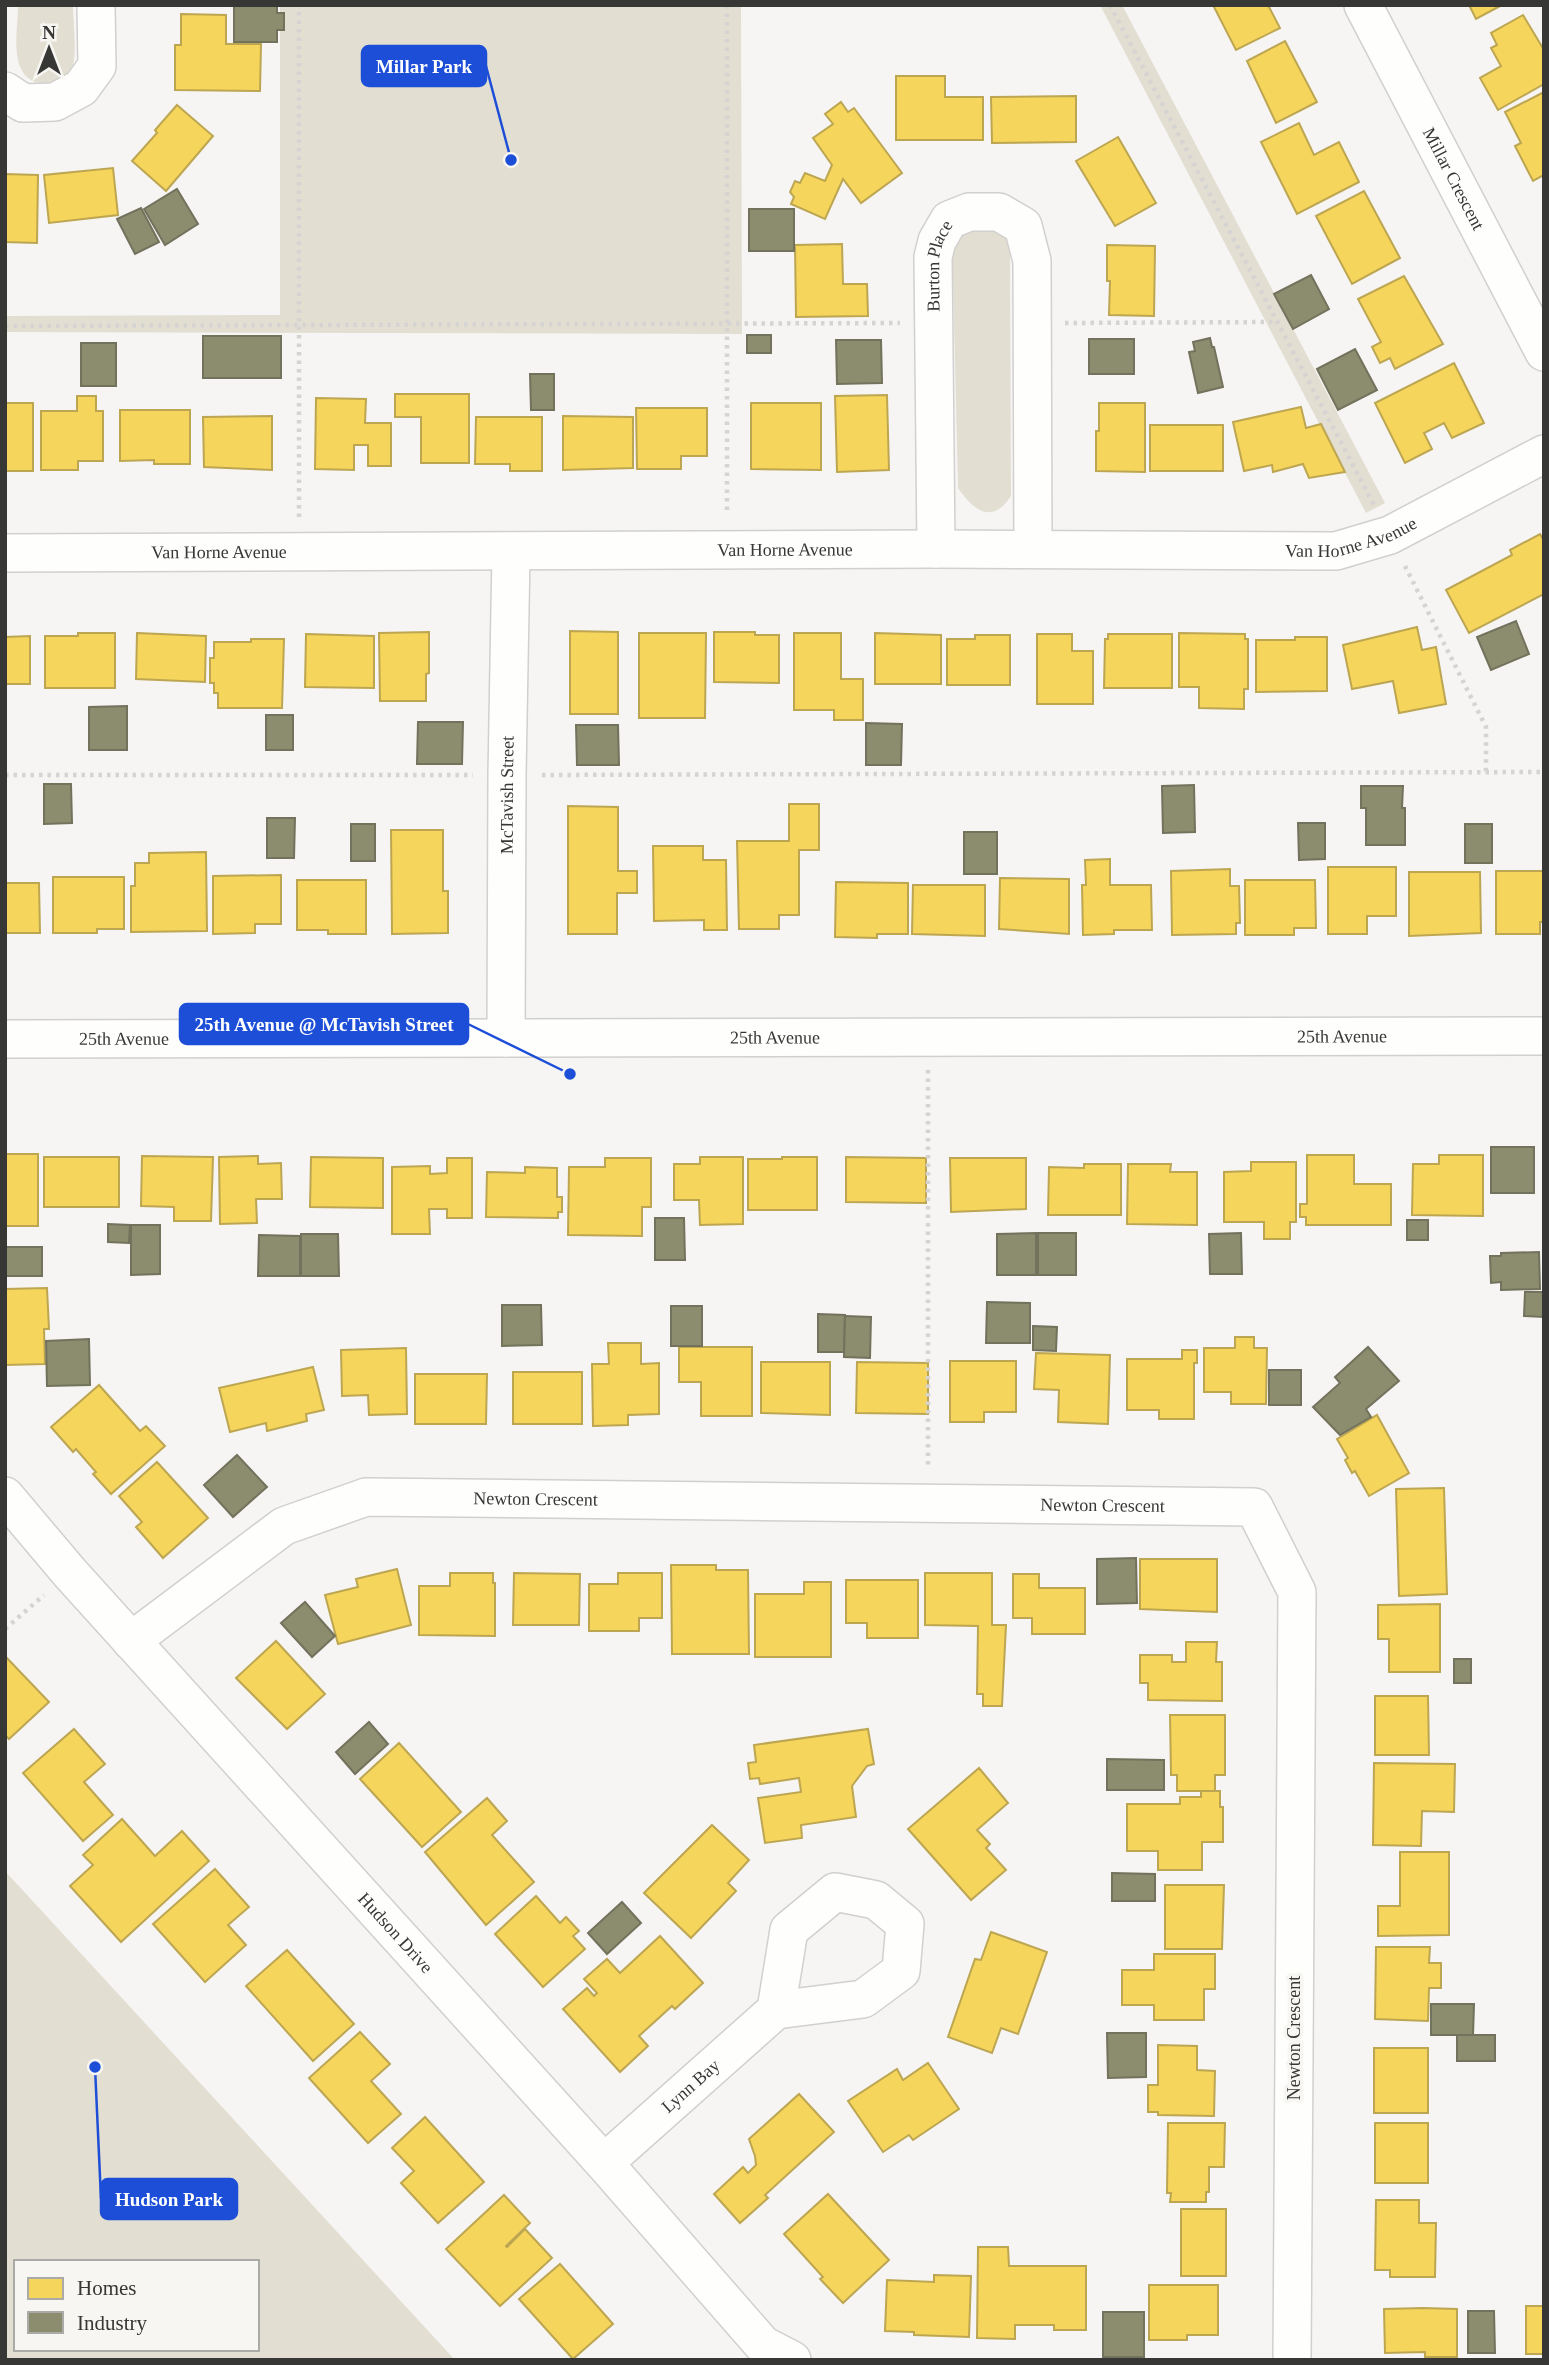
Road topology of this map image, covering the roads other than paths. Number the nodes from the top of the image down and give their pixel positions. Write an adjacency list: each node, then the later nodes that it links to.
1 (96, 5): 3 (street)
2 (1363, 5): 4 (street, Millar Crescent)
3 (5, 91)
4 (1544, 352)
5 (1544, 454): 7 (street, Van Horne Avenue)
6 (936, 549): 7 (street, Van Horne Avenue); 7 (street, Burton Place); 9 (street, Van Horne Avenue)
7 (1033, 549)
8 (5, 553): 9 (street, Van Horne Avenue)
9 (511, 553): 11 (street, McTavish Street)
10 (1544, 1037): 11 (street, 25th Avenue)
11 (506, 1038): 12 (street, 25th Avenue)
12 (5, 1039)
13 (5, 1496): 14 (street, Hudson Drive)
14 (131, 1641): 16 (street, Hudson Drive); 18 (street, Newton Crescent)
15 (776, 2010): 16 (street, Lynn Bay)
16 (604, 2163): 17 (street, Hudson Drive)
17 (792, 2360)
18 (1292, 2360)

